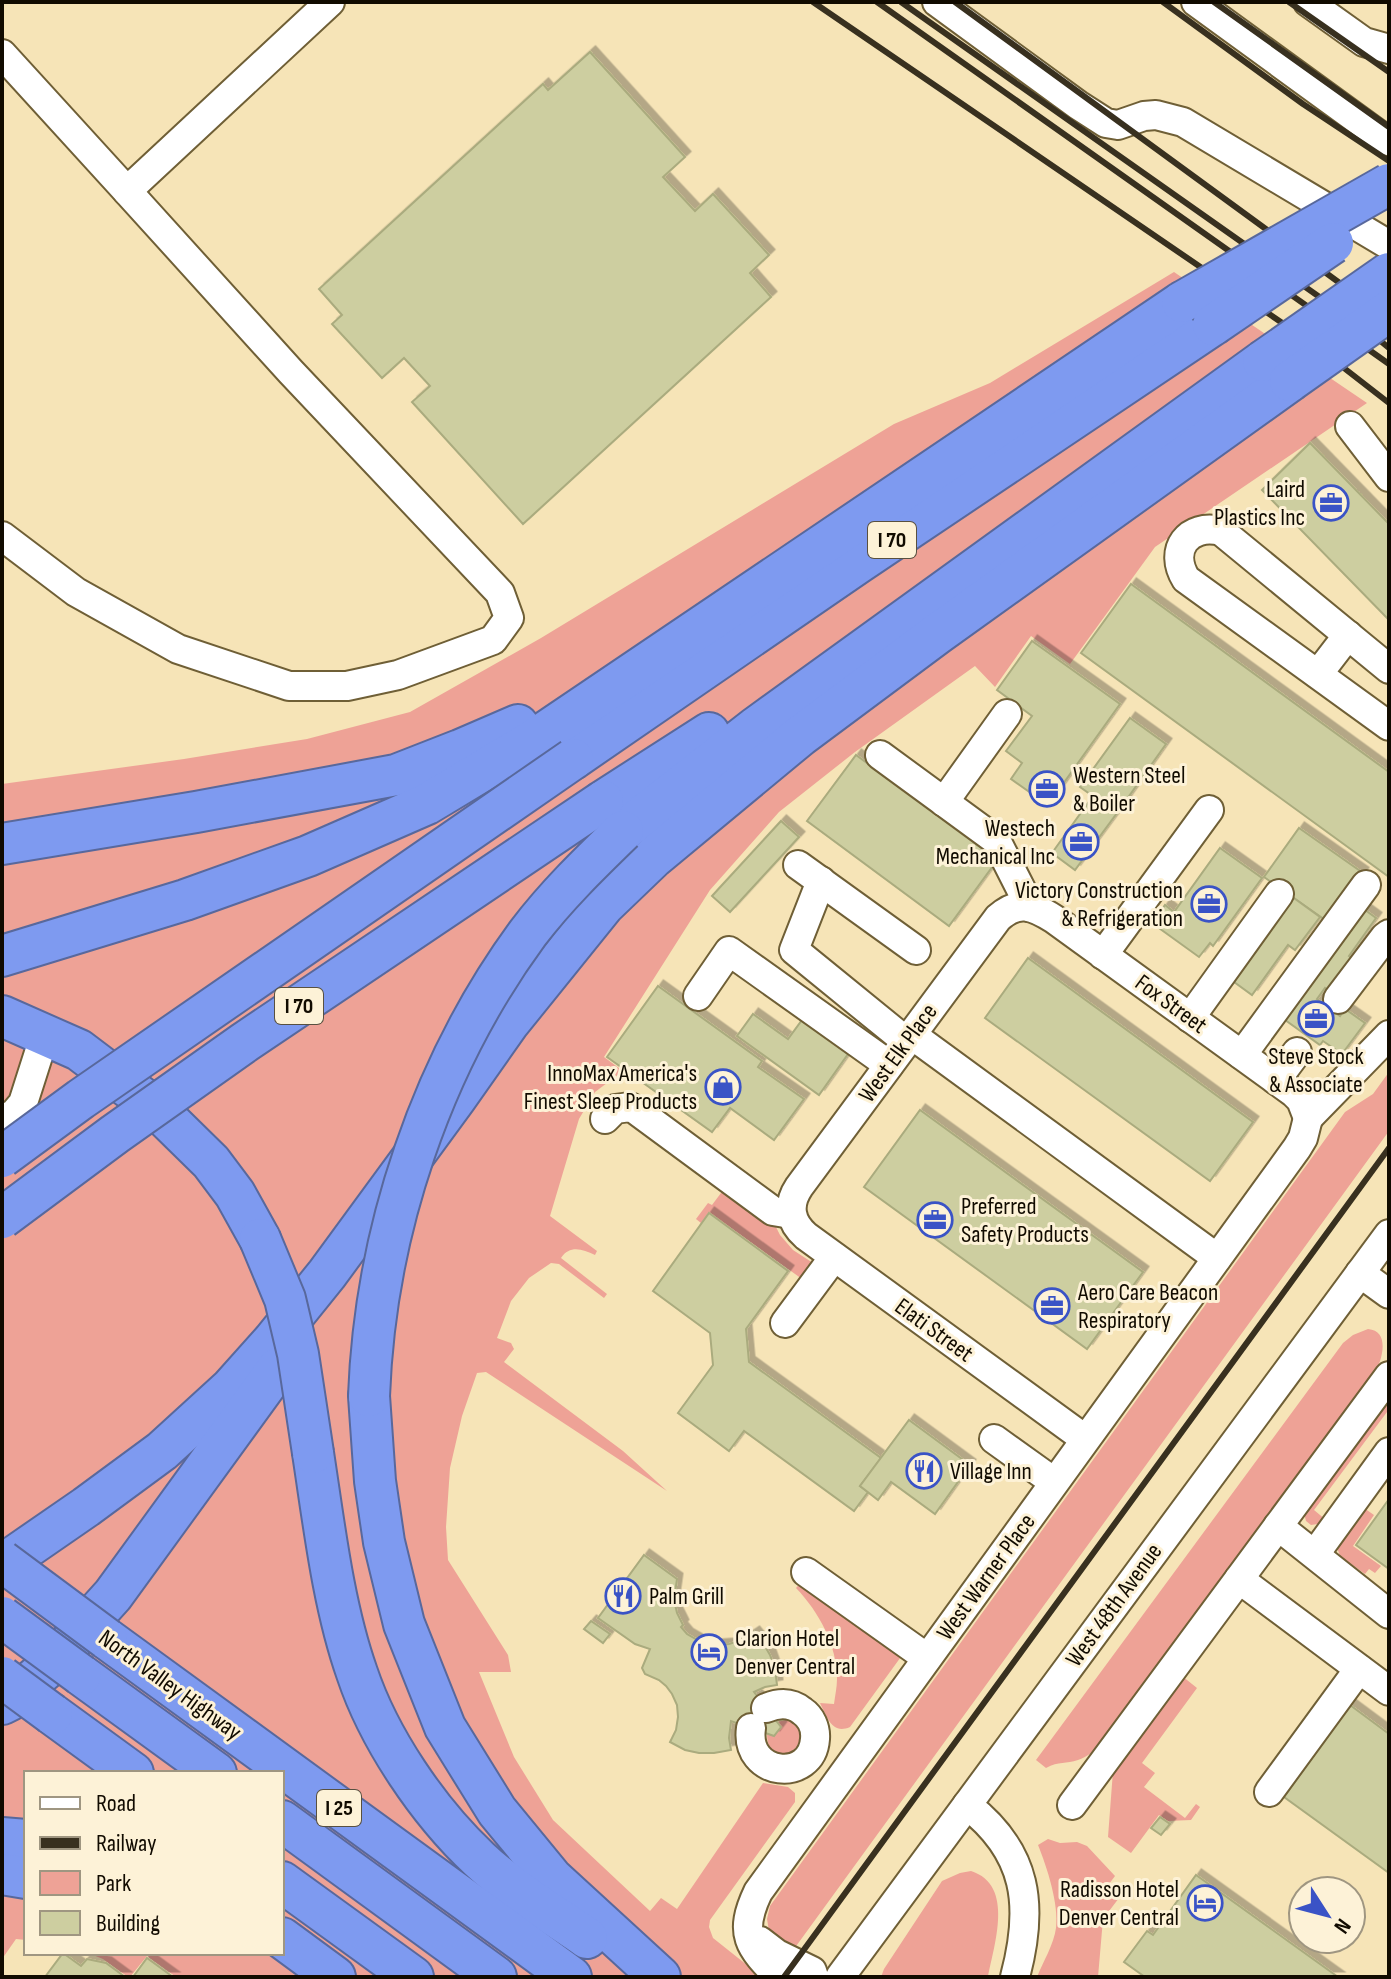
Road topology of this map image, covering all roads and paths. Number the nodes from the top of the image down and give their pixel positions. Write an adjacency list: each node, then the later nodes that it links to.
1 (330, 2): 9 (street)
2 (937, 2): 11 (street)
3 (1196, 2): 7 (street)
4 (1318, 6): 5 (street)
5 (1389, 49)
6 (2, 54): 9 (street)
7 (1387, 141)
8 (1389, 184): 19 (highway, bridge)
9 (127, 191): 17 (street)
10 (1389, 204): 53 (highway, I 70, bridge)
11 (1389, 245)
12 (1389, 273): 14 (highway, I 70, bridge)
13 (1389, 311): 14 (highway, bridge)
14 (1276, 371): 27 (highway, I 70); 49 (highway)
15 (1350, 426): 16 (street)
16 (1389, 477)
17 (2, 536)
18 (1348, 635): 20 (street); 21 (street); 21 (street)
19 (661, 654): 28 (highway); 37 (highway)
20 (1389, 669)
21 (1318, 674): 23 (street)
22 (1007, 714): 25 (street)
23 (1389, 726)
24 (880, 755): 25 (street)
25 (944, 802): 33 (street)
26 (1209, 810): 36 (street)
27 (613, 816): 55 (highway, I 70, bridge); 101 (highway, bridge)
28 (2, 844)
29 (798, 865): 30 (street)
30 (821, 881): 35 (street); 44 (street)
31 (1366, 885): 46 (street)
32 (1279, 894): 41 (street)
33 (1026, 906): 36 (street, Fox Street); 44 (street, West Elk Place)
34 (1389, 934): 39 (street)
35 (916, 950)
36 (1103, 955): 41 (street, Fox Street)
37 (2, 956)
38 (698, 996): 47 (street)
39 (1338, 999)
40 (2, 1016): 42 (highway)
41 (1190, 1018): 46 (street, Fox Street)
42 (45, 1034): 50 (street); 100 (highway, bridge)
43 (1389, 1035): 51 (street)
44 (909, 1038): 47 (street, West Elk Place); 58 (street)
45 (1297, 1052): 48 (street)
46 (1242, 1055): 48 (street, Fox Street)
47 (889, 1065): 54 (street, West Elk Place)
48 (1276, 1080): 51 (street, Fox Street)
49 (456, 1098): 69 (highway); 78 (highway)
50 (2, 1117)
51 (1308, 1118): 58 (street, West Warner Place)
52 (605, 1119): 54 (street)
53 (2, 1157)
54 (791, 1214): 57 (street, Elati Street)
55 (2, 1218)
56 (1389, 1234): 59 (street, West 48th Avenue)
57 (834, 1257): 61 (street); 64 (street, Elati Street)
58 (1217, 1258): 64 (street, West Warner Place)
59 (1360, 1273): 60 (street); 84 (street, West 48th Avenue)
60 (1389, 1294)
61 (785, 1323)
62 (1389, 1376): 67 (street)
63 (994, 1439): 66 (street)
64 (1085, 1439): 66 (street, West Warner Place)
65 (1389, 1452): 68 (street)
66 (1054, 1482): 74 (street, West Warner Place)
67 (1278, 1526): 68 (street); 71 (street)
68 (1315, 1554): 72 (street)
69 (2, 1563): 99 (highway, North Valley Highway / I 25, bridge)
70 (806, 1572): 74 (street)
71 (1239, 1579): 75 (street); 85 (street)
72 (1389, 1614)
73 (2, 1617): 81 (highway, bridge)
74 (927, 1658): 82 (street, West Warner Place)
75 (1359, 1669): 77 (street); 83 (street)
76 (2, 1677): 80 (highway, bridge)
77 (1389, 1691)
78 (2, 1704)
79 (809, 1755): 79 (street); 82 (street)
80 (130, 1771)
81 (213, 1771)
82 (840, 1778): 92 (street, West Warner Place)
83 (1269, 1792)
84 (967, 1805): 104 (street, West 48th Avenue); 105 (street)
85 (1072, 1805)
86 (284, 1822): 98 (highway)
87 (2, 1838): 88 (highway)
88 (24, 1840)
89 (2, 1874): 90 (highway)
90 (24, 1878)
91 (284, 1883): 97 (highway)
92 (748, 1920): 102 (street); 103 (street)
93 (284, 1939): 96 (highway)
94 (258, 1955): 95 (highway)
95 (305, 1977)
96 (335, 1977)
97 (413, 1977)
98 (496, 1977)
99 (571, 1977)
100 (647, 1977)
101 (660, 1977)
102 (779, 1977)
103 (814, 1977)
104 (840, 1977)
105 (1015, 1977)

